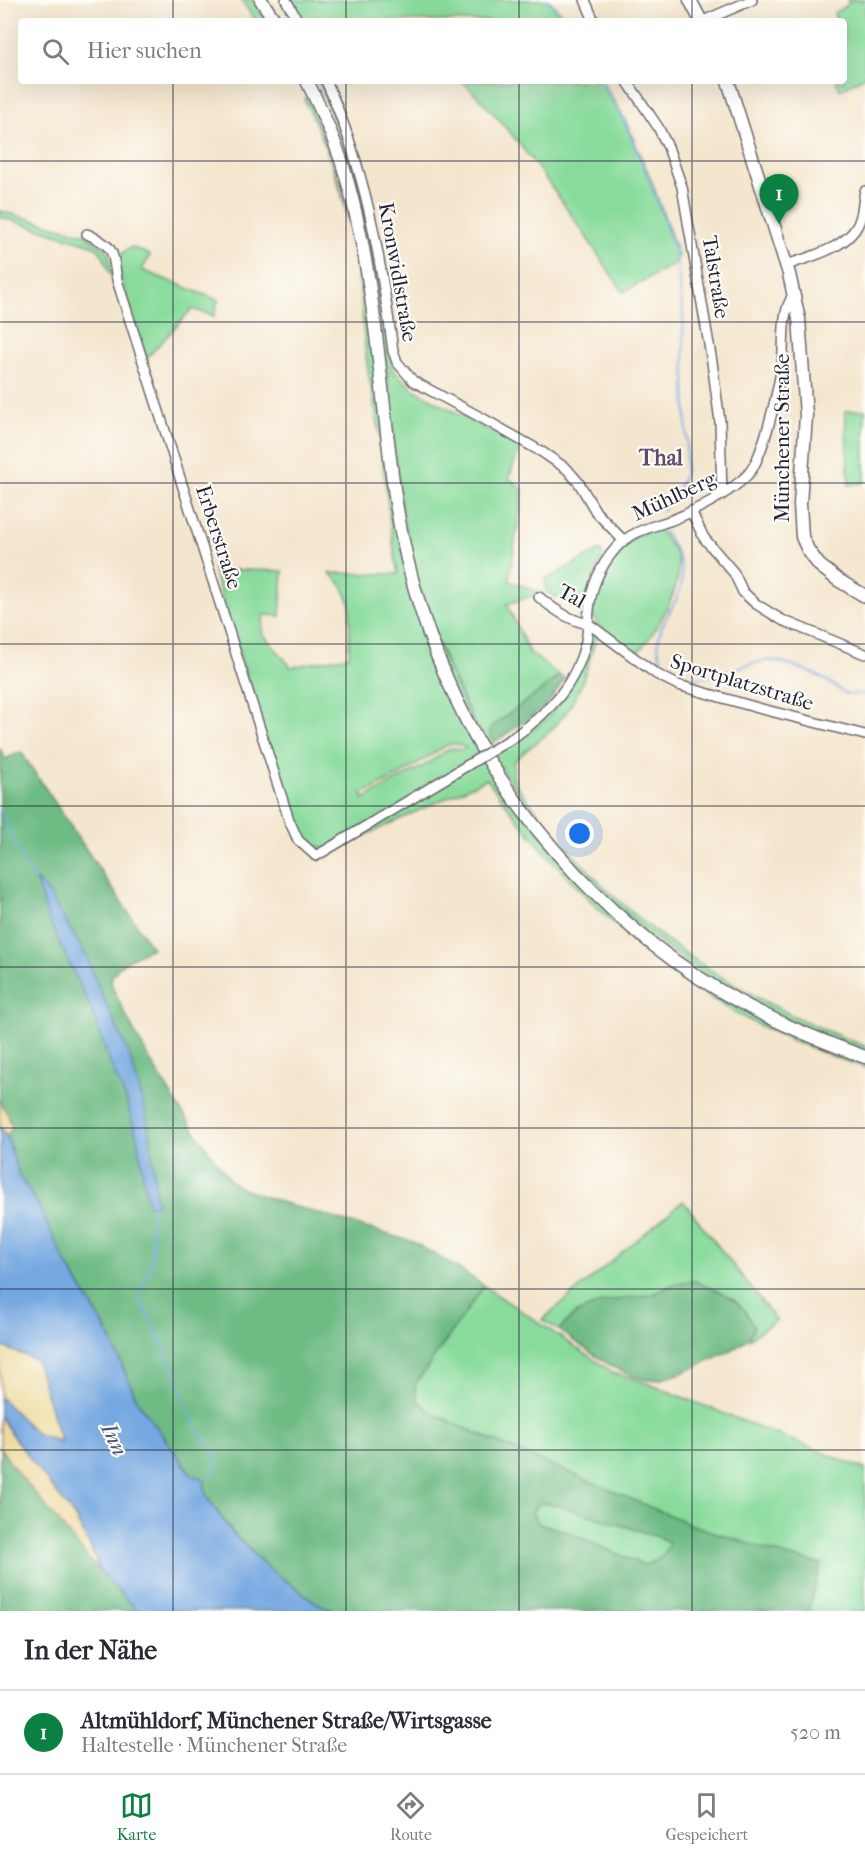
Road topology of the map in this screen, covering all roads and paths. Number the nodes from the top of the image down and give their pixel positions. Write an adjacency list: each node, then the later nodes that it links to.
1 (261, 0): 6 (main road)
2 (286, 0): 7 (street)
3 (585, 0): 8 (street)
4 (690, 0): 9 (main road)
5 (752, 0): 10 (street)
6 (272, 18)
7 (296, 18)
8 (593, 18)
9 (700, 18)
10 (709, 18)
11 (309, 84): 28 (main road)
12 (327, 84): 21 (street, Kronwidlstraße)
13 (629, 84): 19 (street, Talstraße)
14 (729, 84): 17 (main road, Münchener Straße)
15 (865, 191): 17 (street)
16 (87, 234): 27 (street, Erberstraße)
17 (786, 265): 18 (main road, Münchener Straße)
18 (794, 294): 19 (street, Mühlberg); 22 (main road, Münchener Straße)
19 (722, 494): 20 (street, Mühlberg)
20 (691, 511): 21 (street, Mühlberg); 25 (street)
21 (623, 540): 24 (street, Mühlberg)
22 (865, 596)
23 (539, 597): 24 (street, Tal)
24 (589, 624): 26 (street, Sportplatzstraße); 27 (street, Mühlberg, bridge)
25 (865, 654)
26 (865, 735)
27 (316, 856)
28 (865, 1057)

